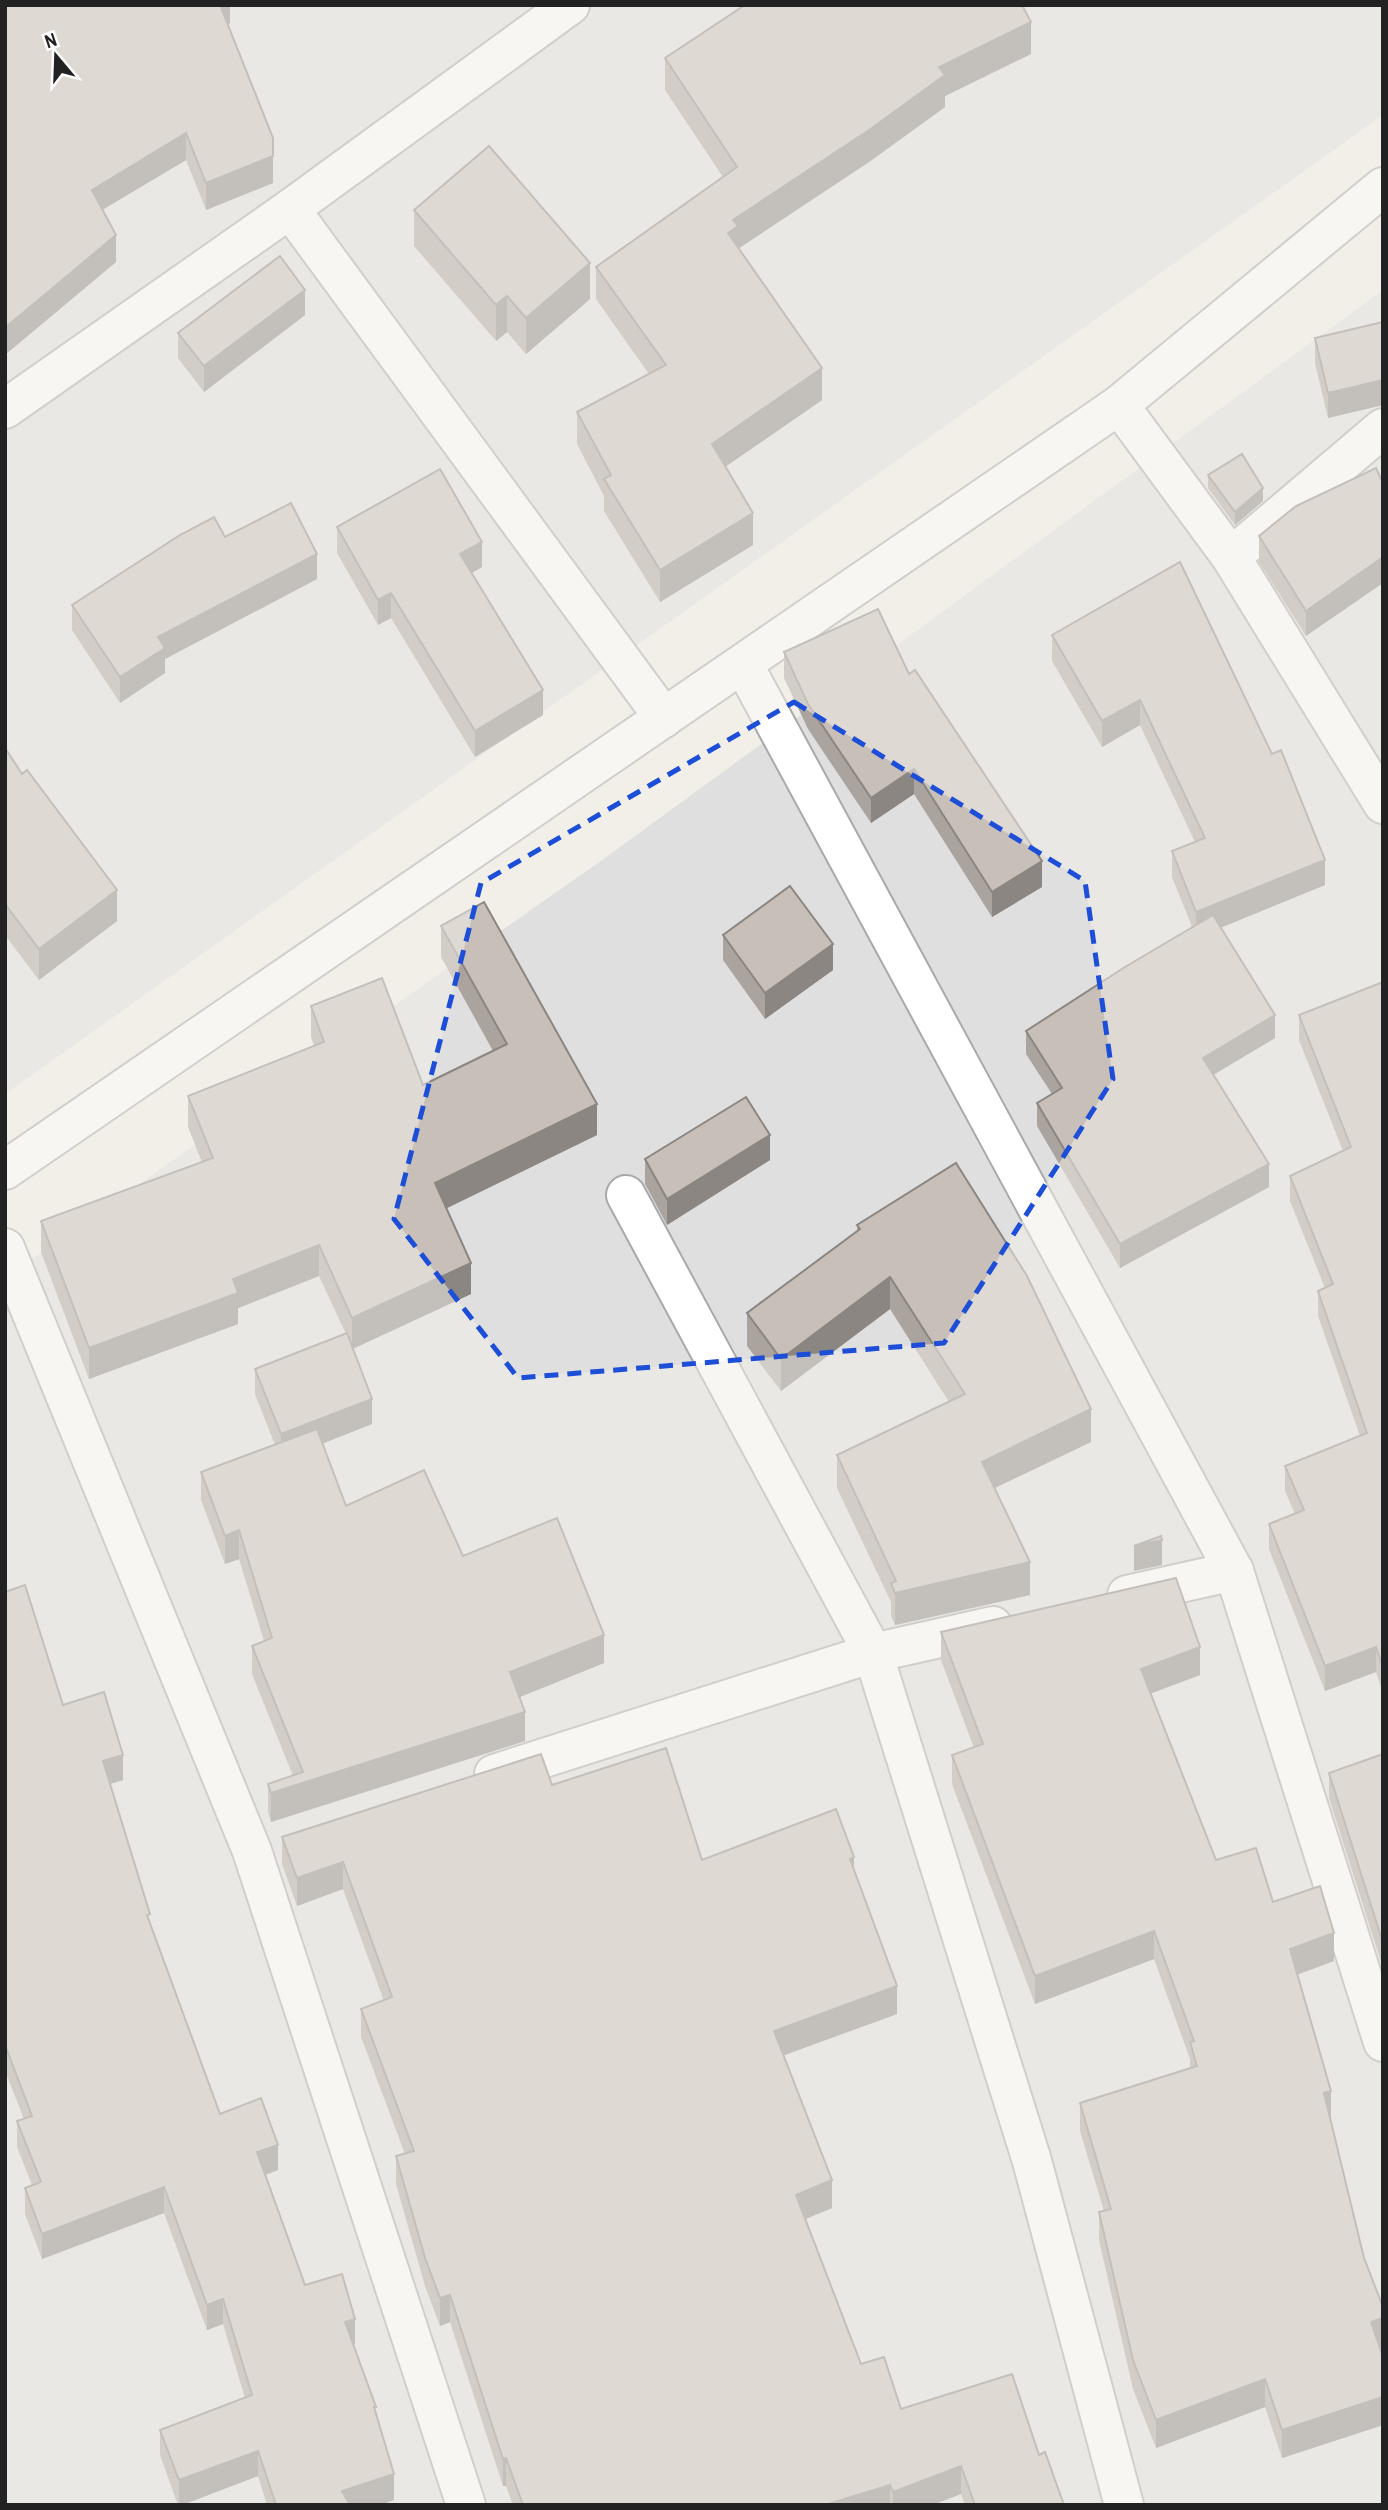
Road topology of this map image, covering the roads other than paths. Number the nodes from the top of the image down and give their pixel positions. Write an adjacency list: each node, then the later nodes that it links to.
1 (570, 5): 3 (street)
2 (1383, 187): 4 (street)
3 (290, 209): 5 (street); 9 (street)
4 (1119, 405): 7 (street); 8 (street)
5 (5, 409)
6 (1383, 428): 7 (street)
7 (1231, 557): 10 (street)
8 (743, 664): 9 (street); 14 (street)
9 (664, 718): 11 (street)
10 (1383, 804)
11 (5, 1170)
12 (626, 1195): 17 (street)
13 (5, 1248): 20 (street)
14 (1234, 1571): 15 (street); 19 (street)
15 (1100, 1601)
16 (1020, 1620): 17 (street)
17 (873, 1653): 18 (street); 21 (street)
18 (464, 1784)
19 (1383, 2042)
20 (466, 2505)
21 (1124, 2505)

